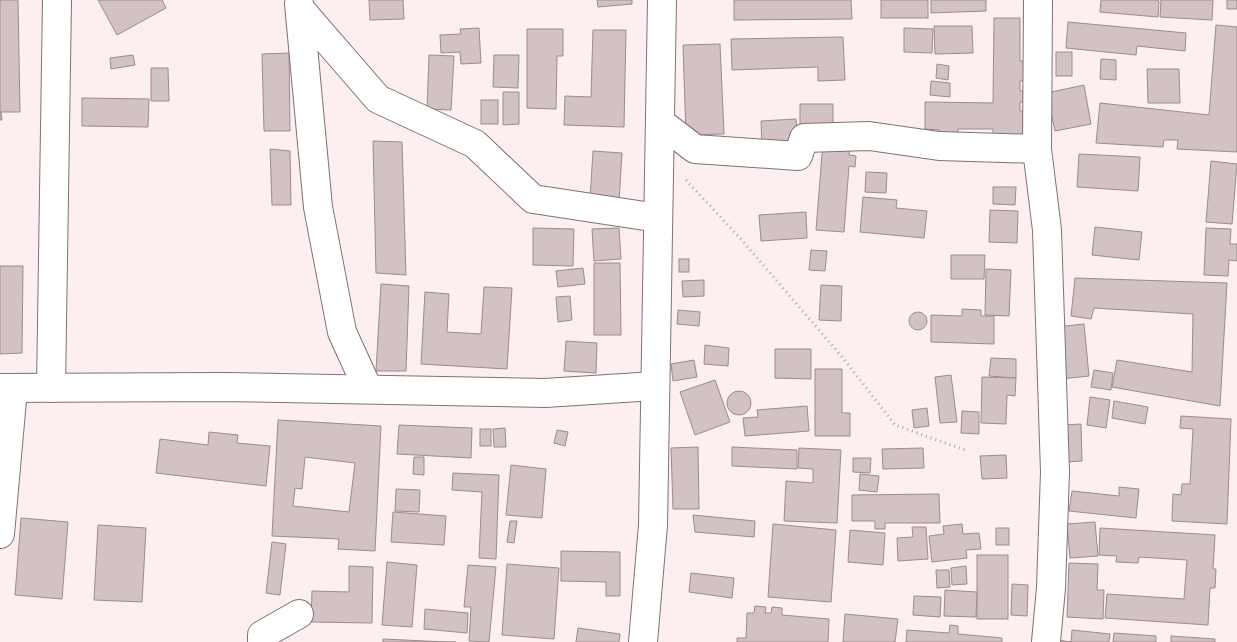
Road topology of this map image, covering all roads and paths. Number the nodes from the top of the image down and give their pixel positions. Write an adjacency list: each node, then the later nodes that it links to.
1 (57, 0): 11 (street)
2 (662, 0): 5 (street)
3 (1038, 0): 6 (street)
4 (299, 5): 8 (street); 12 (street)
5 (660, 122): 6 (street); 7 (street)
6 (1037, 149): 18 (street)
7 (659, 151): 8 (street); 13 (path)
8 (658, 218): 9 (street)
9 (655, 386): 12 (street); 17 (street)
10 (6, 388): 11 (street); 14 (street)
11 (51, 388): 12 (street)
12 (368, 389)
13 (965, 450)
14 (0, 534)
15 (299, 614): 16 (street)
16 (262, 642)
17 (643, 642)
18 (1046, 642)

